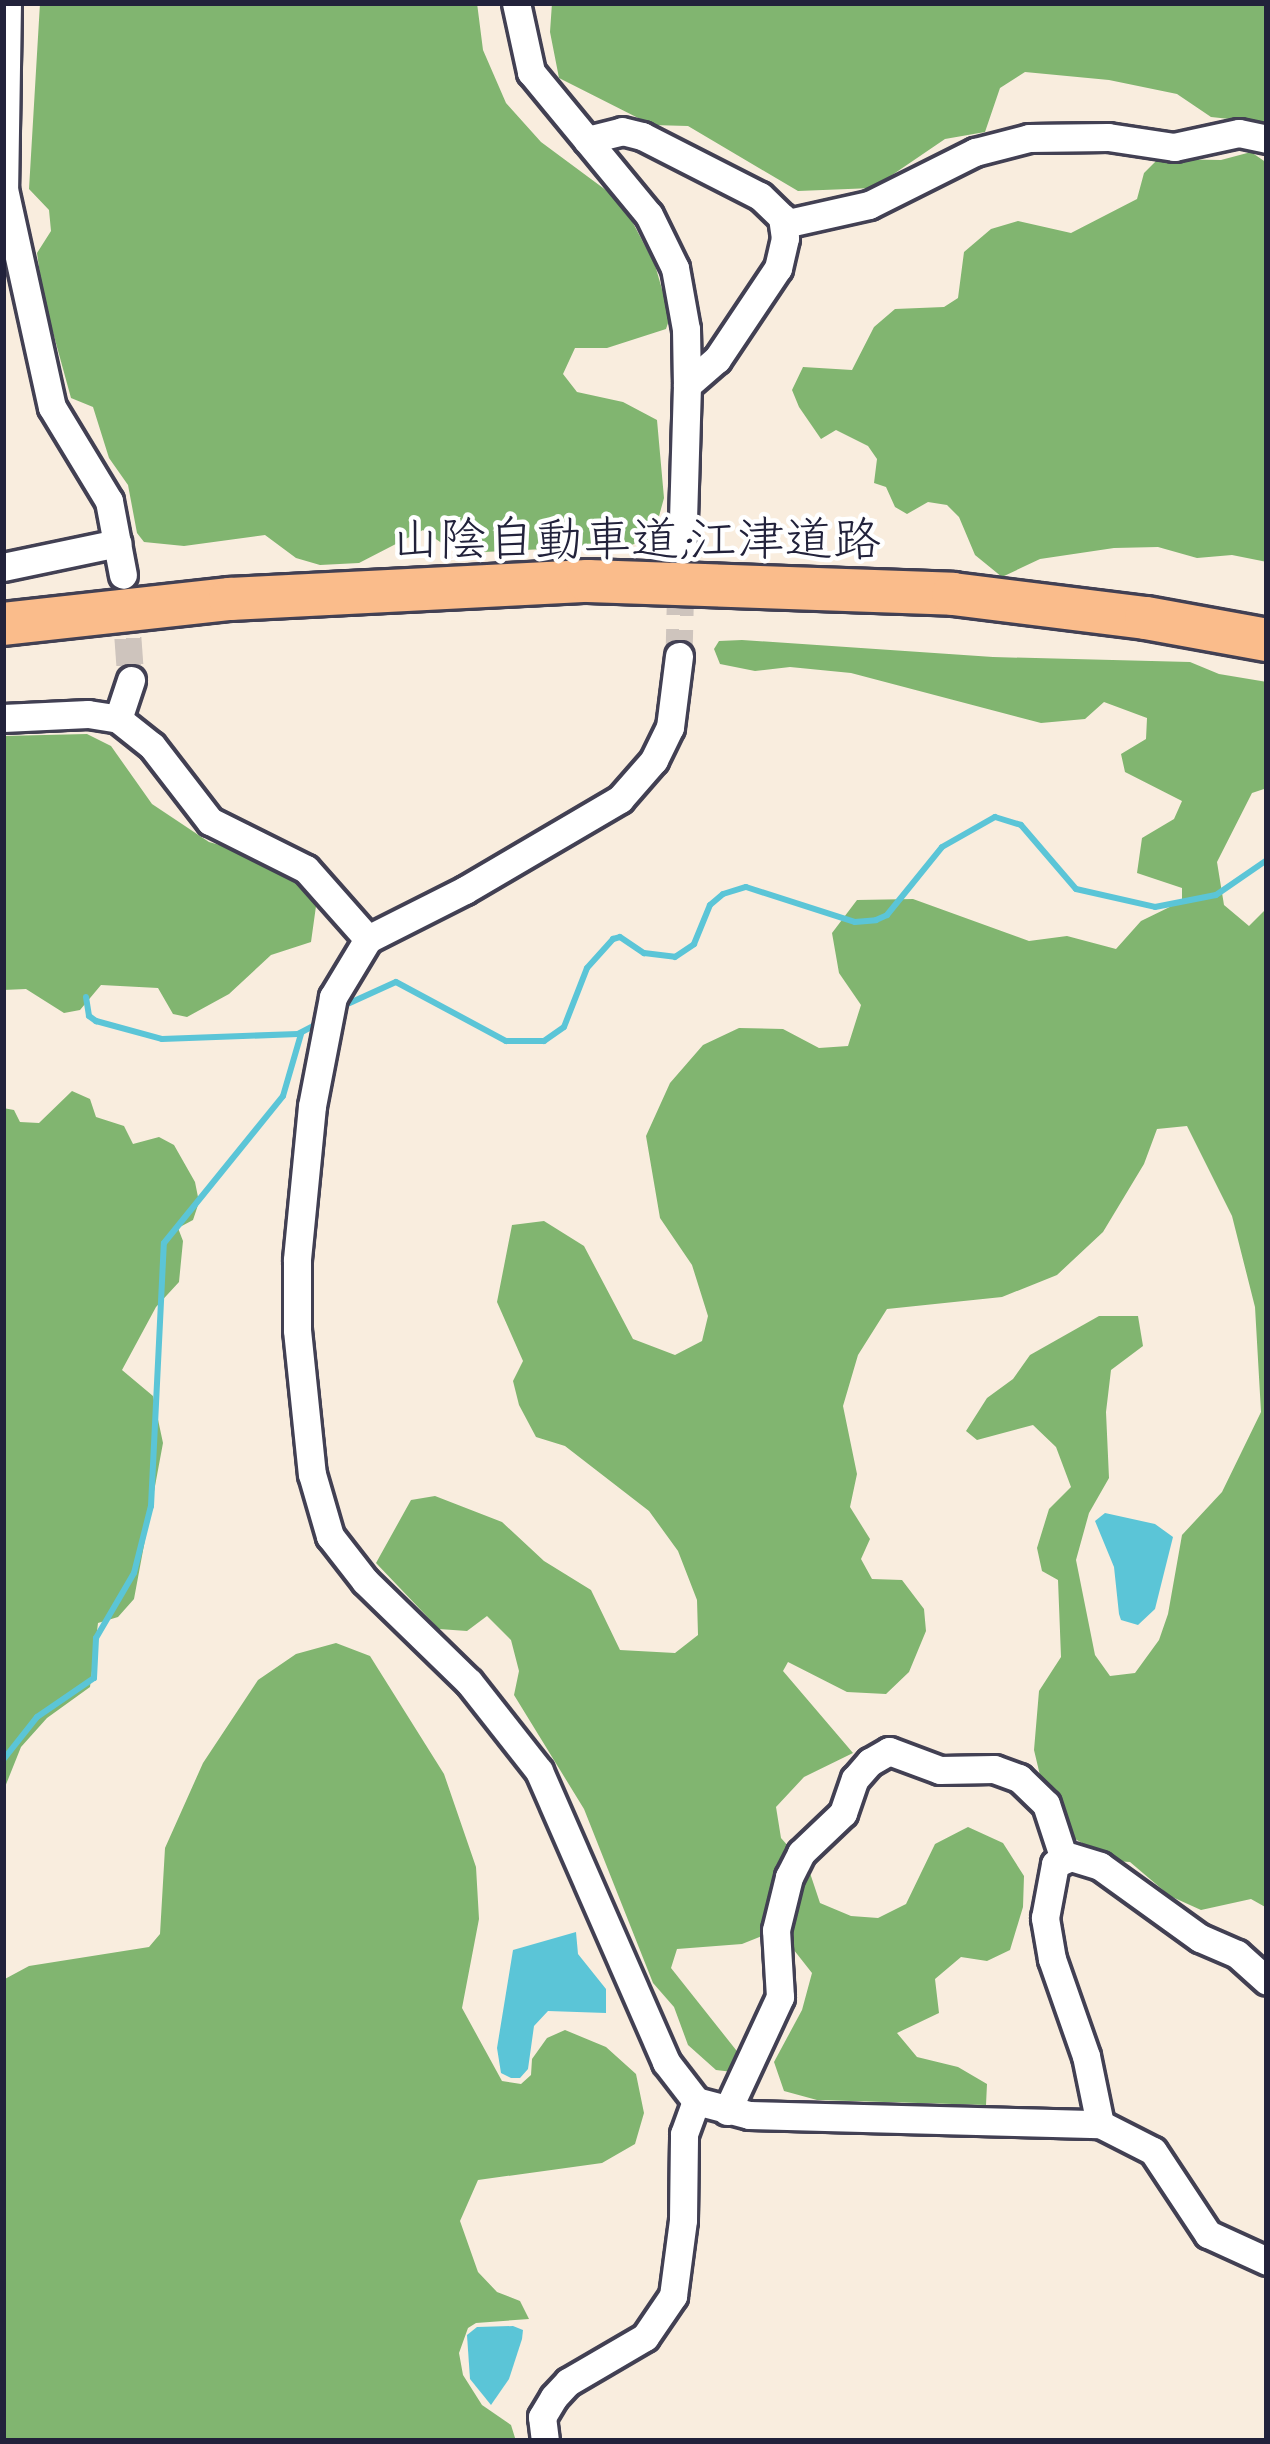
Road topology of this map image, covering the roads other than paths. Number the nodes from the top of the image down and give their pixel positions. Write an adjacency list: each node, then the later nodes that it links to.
1 (8, 3): 5 (street)
2 (516, 3): 4 (street)
3 (1267, 139): 6 (street)
4 (587, 140): 6 (street); 8 (street)
5 (4, 189): 7 (street)
6 (784, 224): 8 (street)
7 (13, 273): 9 (street)
8 (687, 385): 10 (street)
9 (118, 543): 11 (street); 12 (street)
10 (682, 550)
11 (3, 567)
12 (123, 575)
13 (3, 624): 14 (highway, 山陰自動車道;江津道路)
14 (1267, 640)
15 (679, 656): 19 (street)
16 (131, 680): 18 (street)
17 (3, 718): 18 (street)
18 (118, 718): 19 (street)
19 (368, 939): 22 (street)
20 (1064, 1858): 21 (street); 23 (street); 24 (street)
21 (1267, 1981)
22 (696, 2101): 23 (street); 26 (street)
23 (727, 2111): 24 (street)
24 (1100, 2124): 25 (street)
25 (1267, 2261)
26 (545, 2441)

